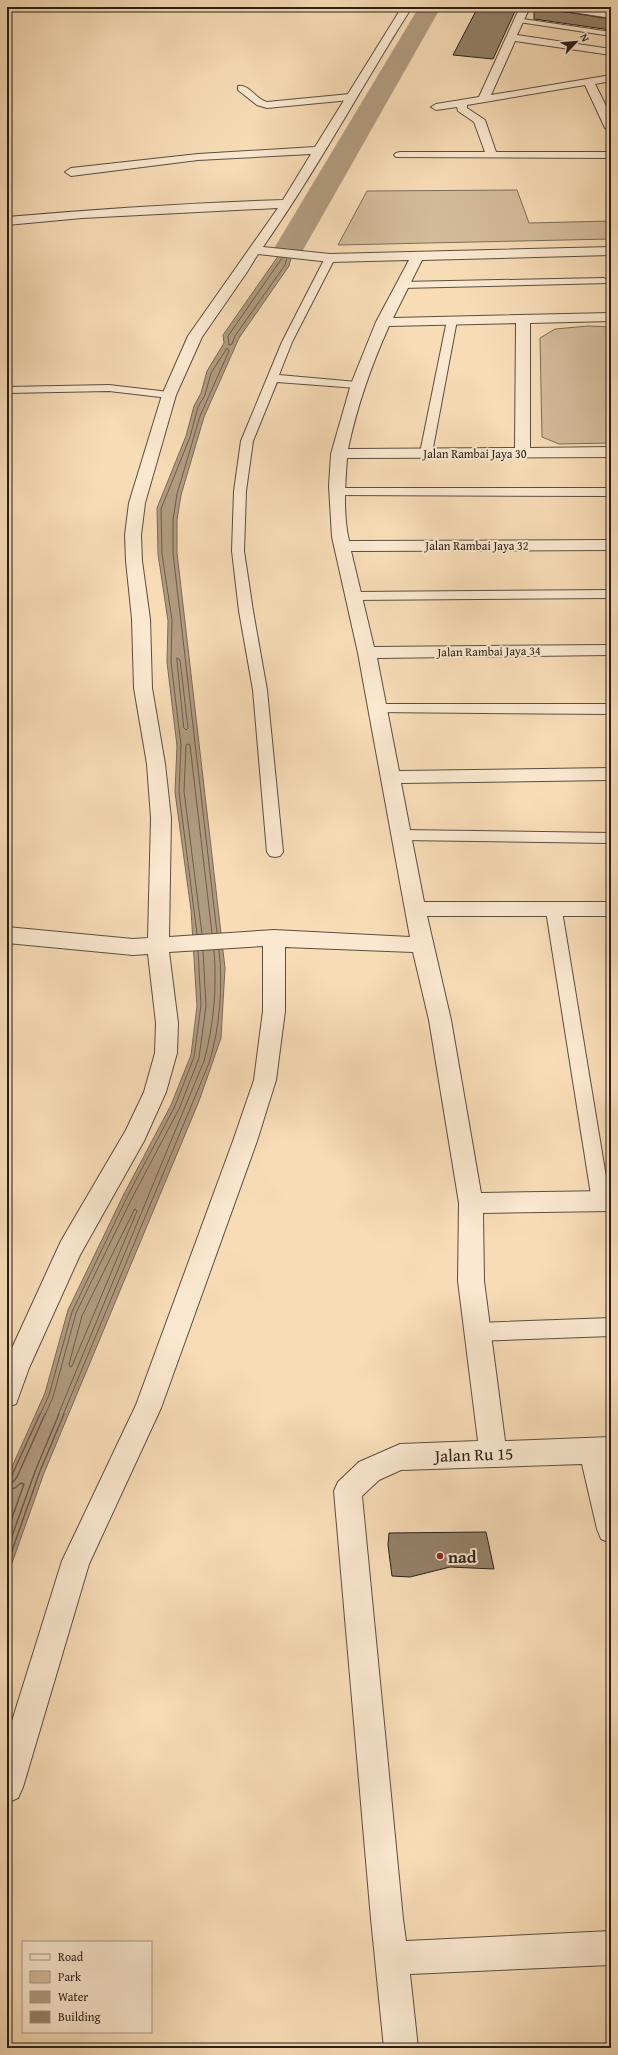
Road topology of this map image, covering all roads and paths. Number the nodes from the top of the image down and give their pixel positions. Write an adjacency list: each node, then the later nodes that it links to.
1 (407, 7): 12 (street)
2 (525, 7): 5 (street)
3 (559, 7): 4 (street)
4 (611, 15)
5 (519, 20): 6 (lane); 7 (street)
6 (611, 34)
7 (511, 37): 8 (street); 13 (street)
8 (611, 52)
9 (611, 78): 10 (street)
10 (589, 82): 13 (street); 16 (street)
11 (240, 88): 12 (lane)
12 (350, 98): 17 (street)
13 (484, 98): 14 (street)
14 (462, 102): 15 (street); 19 (street)
15 (436, 107)
16 (610, 123)
17 (320, 150): 21 (street); 22 (street)
18 (400, 155): 19 (street)
19 (492, 155): 20 (street)
20 (611, 155)
21 (71, 172)
22 (287, 204): 23 (street); 25 (street)
23 (7, 221)
24 (611, 250): 26 (street)
25 (260, 251): 27 (street); 37 (street)
26 (417, 256): 27 (street); 29 (street)
27 (330, 258): 34 (lane)
28 (604, 281): 29 (lane)
29 (402, 285): 33 (street)
30 (611, 317): 31 (street)
31 (523, 319): 32 (street); 38 (street)
32 (452, 320): 33 (street); 40 (lane)
33 (383, 322): 35 (street)
34 (273, 378): 35 (lane); 56 (lane)
35 (357, 385): 41 (street)
36 (7, 390): 37 (lane)
37 (169, 395): 62 (street)
38 (522, 452): 39 (street, Jalan Rambai Jaya 30); 40 (street, Jalan Rambai Jaya 30)
39 (611, 452)
40 (426, 453): 41 (street, Jalan Rambai Jaya 30)
41 (339, 454): 42 (street)
42 (337, 492): 43 (lane); 45 (street)
43 (611, 492)
44 (611, 545): 45 (street, Jalan Rambai Jaya 32)
45 (342, 546): 47 (street)
46 (611, 594): 47 (lane)
47 (352, 596): 49 (street)
48 (611, 650): 49 (street, Jalan Rambai Jaya 34)
49 (367, 653): 50 (street)
50 (377, 709): 51 (lane); 53 (street)
51 (611, 709)
52 (611, 774): 53 (street)
53 (391, 777): 54 (street)
54 (401, 835): 55 (lane); 57 (street)
55 (611, 838)
56 (275, 852)
57 (417, 909): 59 (street); 63 (street)
58 (611, 910): 59 (street)
59 (554, 911): 64 (lane)
60 (7, 935): 62 (street)
61 (265, 938): 62 (street); 63 (street); 72 (street)
62 (158, 944): 68 (street)
63 (422, 945): 65 (street)
64 (606, 1201): 65 (street)
65 (471, 1203): 67 (street)
66 (611, 1327): 67 (lane)
67 (477, 1332): 70 (street)
68 (7, 1395)
69 (602, 1450): 70 (street, Jalan Ru 15); 71 (street)
70 (493, 1453): 74 (street, Jalan Ru 15)
71 (611, 1529)
72 (7, 1788)
73 (611, 1948): 74 (street)
74 (391, 1958): 75 (street)
75 (401, 2048)

